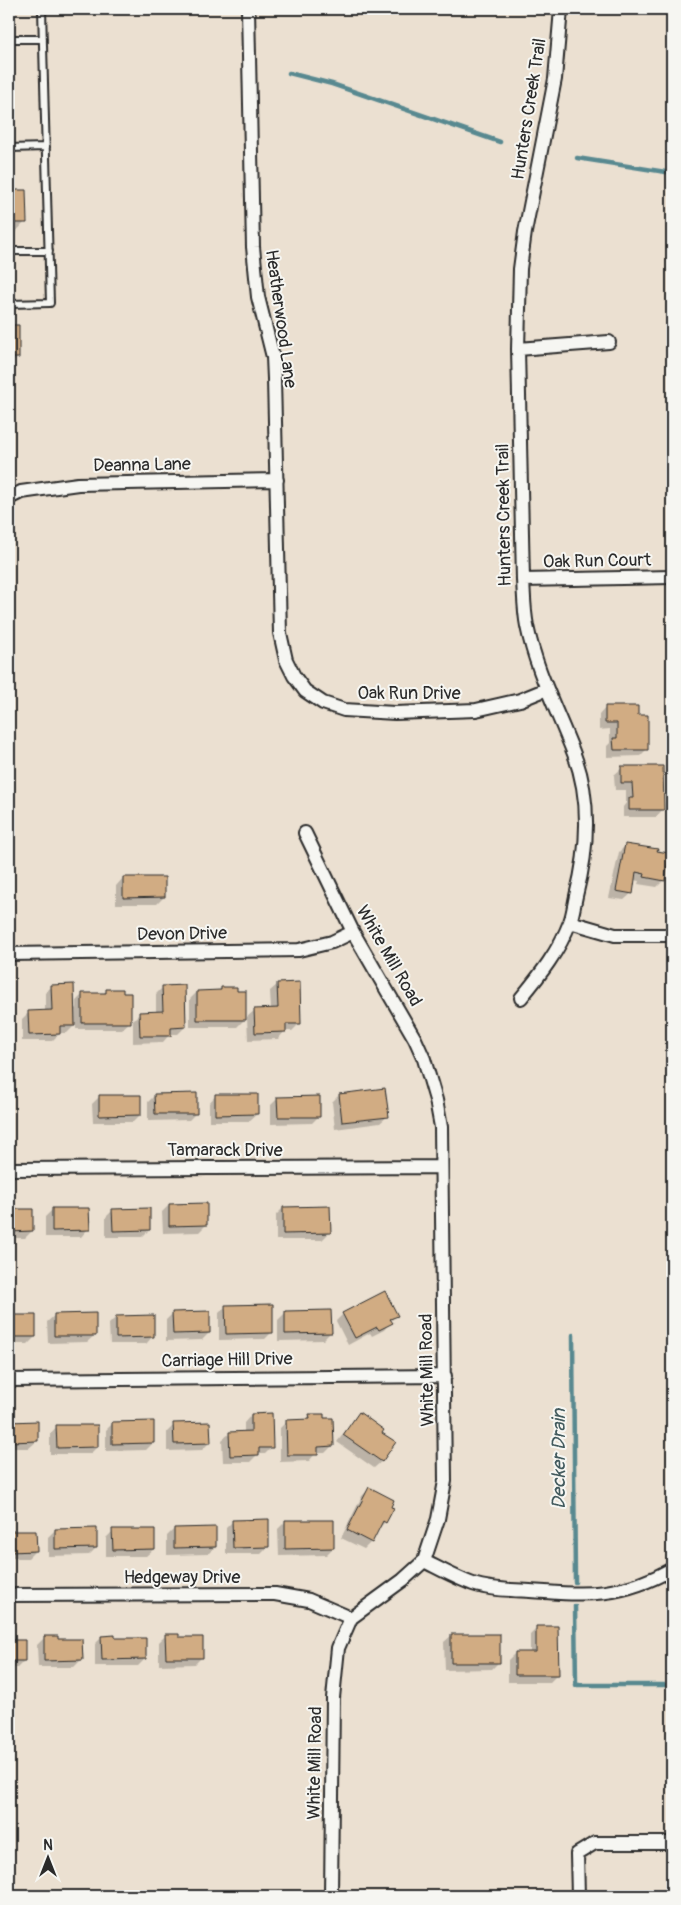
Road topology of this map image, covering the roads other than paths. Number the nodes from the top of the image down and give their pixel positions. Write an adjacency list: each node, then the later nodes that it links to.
1 (42, 9): 4 (lane)
2 (248, 9): 13 (street, Heatherwood Lane)
3 (561, 9): 12 (street, Hunters Creek Trail)
4 (43, 39): 5 (lane); 6 (lane)
5 (9, 40)
6 (46, 147): 7 (lane); 9 (lane)
7 (9, 148)
8 (9, 251): 9 (lane)
9 (49, 251): 10 (lane)
10 (9, 304)
11 (609, 342): 12 (street)
12 (518, 349): 16 (street, Hunters Creek Trail)
13 (277, 480): 14 (street, Deanna Lane); 17 (street, Heatherwood Lane)
14 (9, 498)
15 (672, 577): 16 (street, Oak Run Court)
16 (523, 580): 18 (street, Hunters Creek Trail)
17 (280, 605): 18 (street, Oak Run Drive)
18 (547, 689): 20 (street, Hunters Creek Trail)
19 (305, 833): 21 (street, White Mill Road)
20 (570, 922): 22 (street); 24 (street, Hunters Creek Trail)
21 (353, 932): 23 (street, Devon Drive); 25 (street, White Mill Road)
22 (672, 936)
23 (9, 954)
24 (521, 998)
25 (441, 1167): 26 (street, Tamarack Drive); 27 (street, White Mill Road)
26 (9, 1169)
27 (445, 1376): 28 (street, Carriage Hill Drive); 29 (street, White Mill Road)
28 (9, 1380)
29 (424, 1561): 30 (street); 32 (street, White Mill Road)
30 (672, 1569)
31 (9, 1595): 32 (street, Hedgeway Drive)
32 (351, 1618): 34 (street, White Mill Road)
33 (672, 1843): 35 (street)
34 (331, 1896)
35 (578, 1896)

